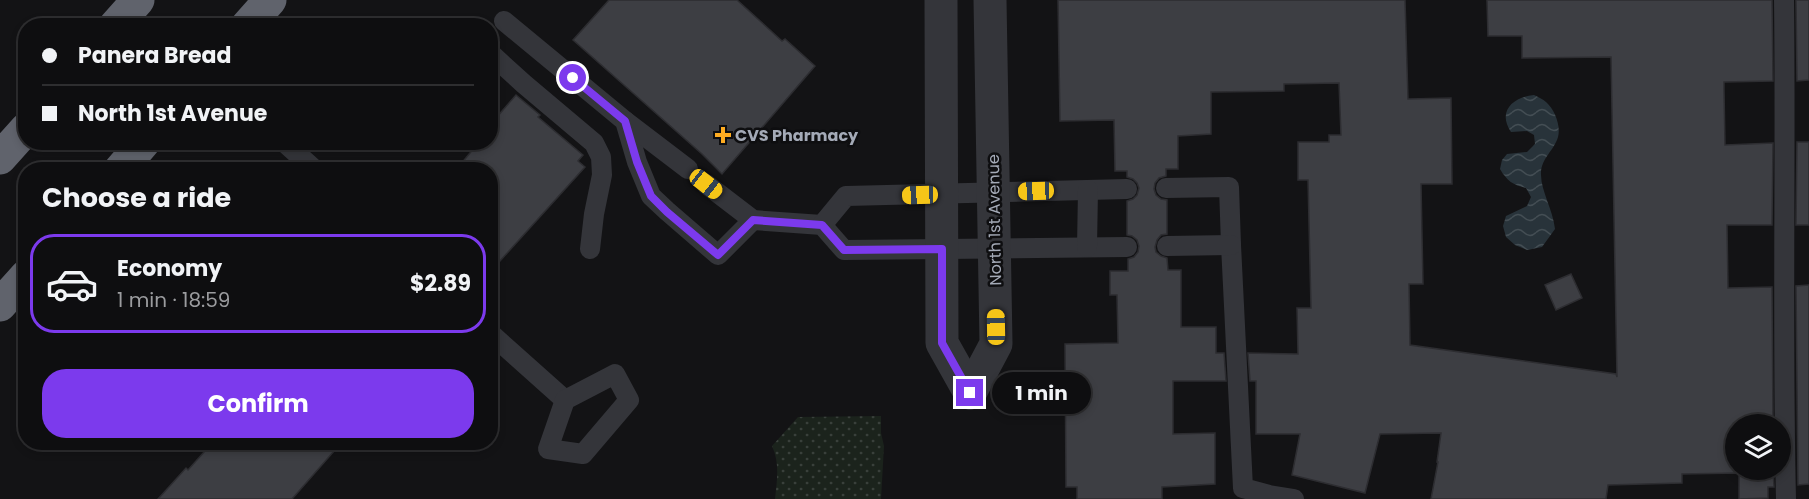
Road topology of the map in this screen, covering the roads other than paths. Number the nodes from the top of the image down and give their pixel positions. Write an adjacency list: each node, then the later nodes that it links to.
1 (138, 0): 6 (highway)
2 (270, 0): 7 (highway)
3 (941, 0): 23 (street, North 1st Avenue)
4 (990, 0): 22 (street, North 1st Avenue)
5 (1784, 0): 38 (lane)
6 (122, 18)
7 (254, 18)
8 (504, 21): 10 (lane)
9 (498, 60): 31 (lane)
10 (625, 121): 17 (lane); 24 (lane)
11 (18, 138): 14 (highway)
12 (137, 150): 15 (highway)
13 (293, 150): 16 (lane)
14 (0, 158)
15 (127, 162)
16 (306, 162)
17 (688, 169)
18 (706, 184): 24 (lane)
19 (1166, 188): 26 (lane)
20 (1127, 189): 21 (lane)
21 (1088, 190): 22 (lane); 28 (lane)
22 (994, 192): 23 (lane); 30 (street, North 1st Avenue)
23 (942, 194): 25 (lane); 32 (street, North 1st Avenue)
24 (753, 220): 25 (lane)
25 (822, 225): 32 (lane)
26 (1231, 245): 27 (lane); 37 (lane)
27 (1167, 246)
28 (1087, 247): 29 (lane); 30 (lane)
29 (1127, 247)
30 (995, 248): 32 (lane); 32 (street, North 1st Avenue)
31 (590, 249)
32 (942, 249)
33 (18, 285): 34 (highway)
34 (0, 305)
35 (498, 340): 36 (lane)
36 (565, 400)
37 (1294, 499)
38 (1786, 499)

